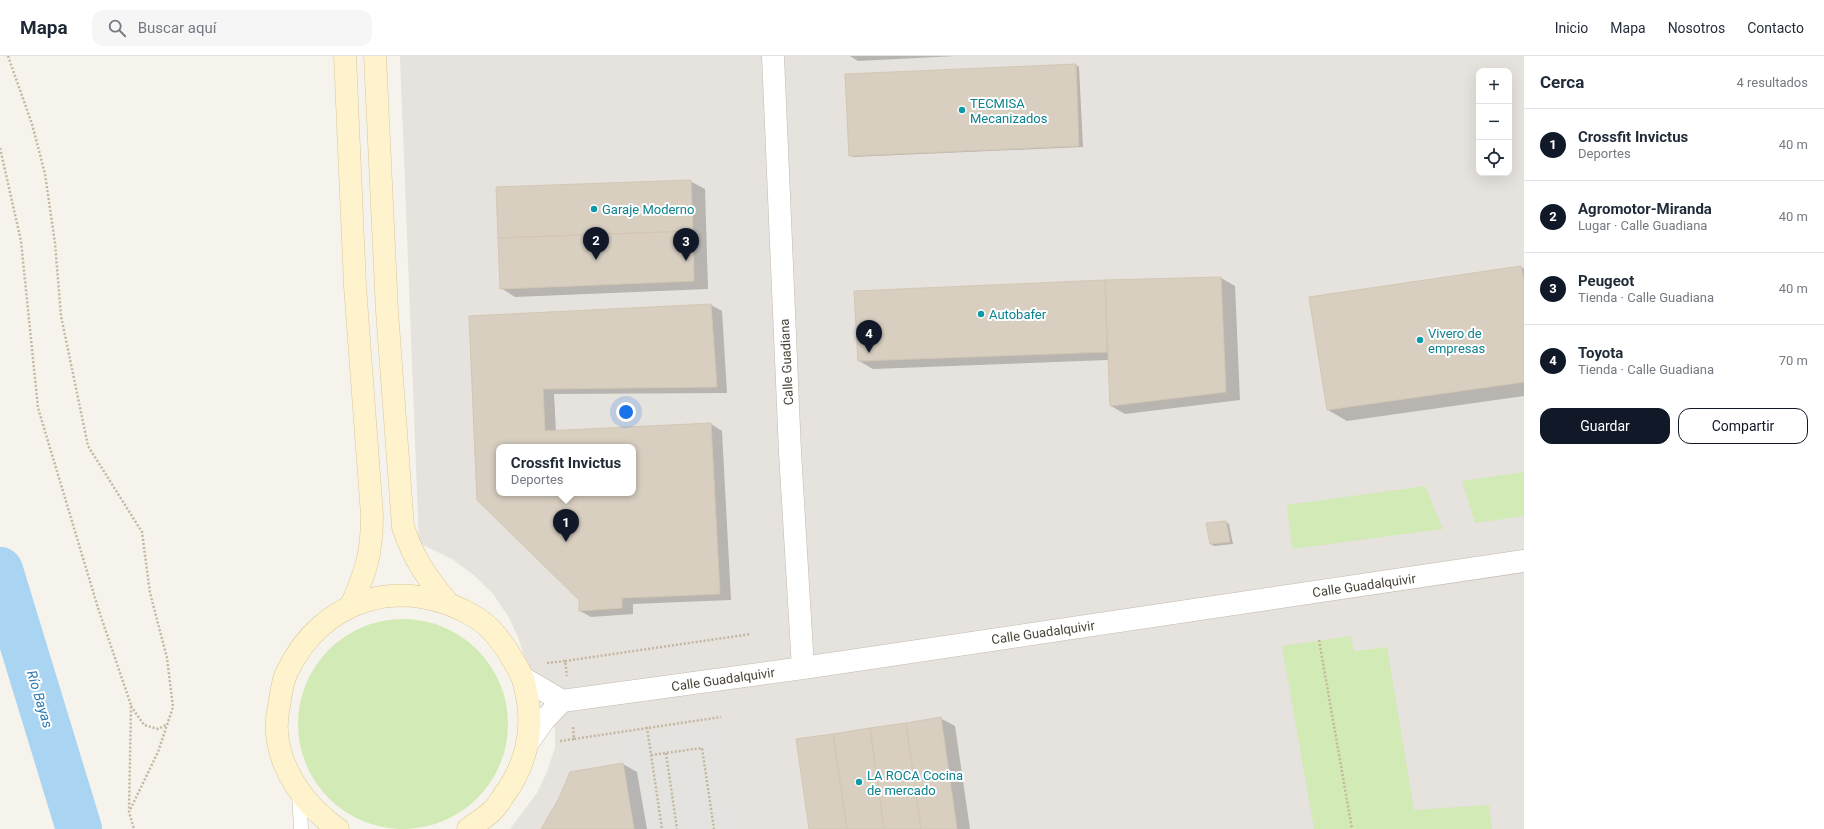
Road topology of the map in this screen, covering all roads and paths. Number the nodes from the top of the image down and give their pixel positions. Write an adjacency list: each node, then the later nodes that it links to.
1 (8, 56): 17 (path)
2 (345, 56): 8 (street)
3 (375, 56): 7 (street)
4 (773, 56): 12 (street, Calle Guadiana)
5 (0, 148): 15 (path)
6 (1524, 561): 12 (street, Calle Guadalquivir)
7 (447, 602): 8 (street); 13 (street)
8 (351, 606): 23 (street)
9 (752, 634): 11 (path)
10 (1319, 640): 32 (path)
11 (565, 661)
12 (804, 668): 14 (street, Calle Guadalquivir)
13 (523, 678): 14 (street); 20 (street)
14 (562, 701): 20 (street)
15 (130, 705): 17 (path); 24 (path)
16 (721, 717): 18 (path)
17 (167, 725): 24 (path)
18 (647, 727): 19 (path); 22 (path)
19 (574, 739)
20 (529, 741): 28 (street)
21 (666, 753): 22 (path); 30 (path); 31 (path)
22 (651, 755): 29 (path)
23 (299, 793): 26 (lane); 27 (street)
24 (129, 812): 25 (path)
25 (134, 829)
26 (301, 829)
27 (338, 829)
28 (468, 829)
29 (662, 829)
30 (677, 829)
31 (714, 829)
32 (1352, 829)

